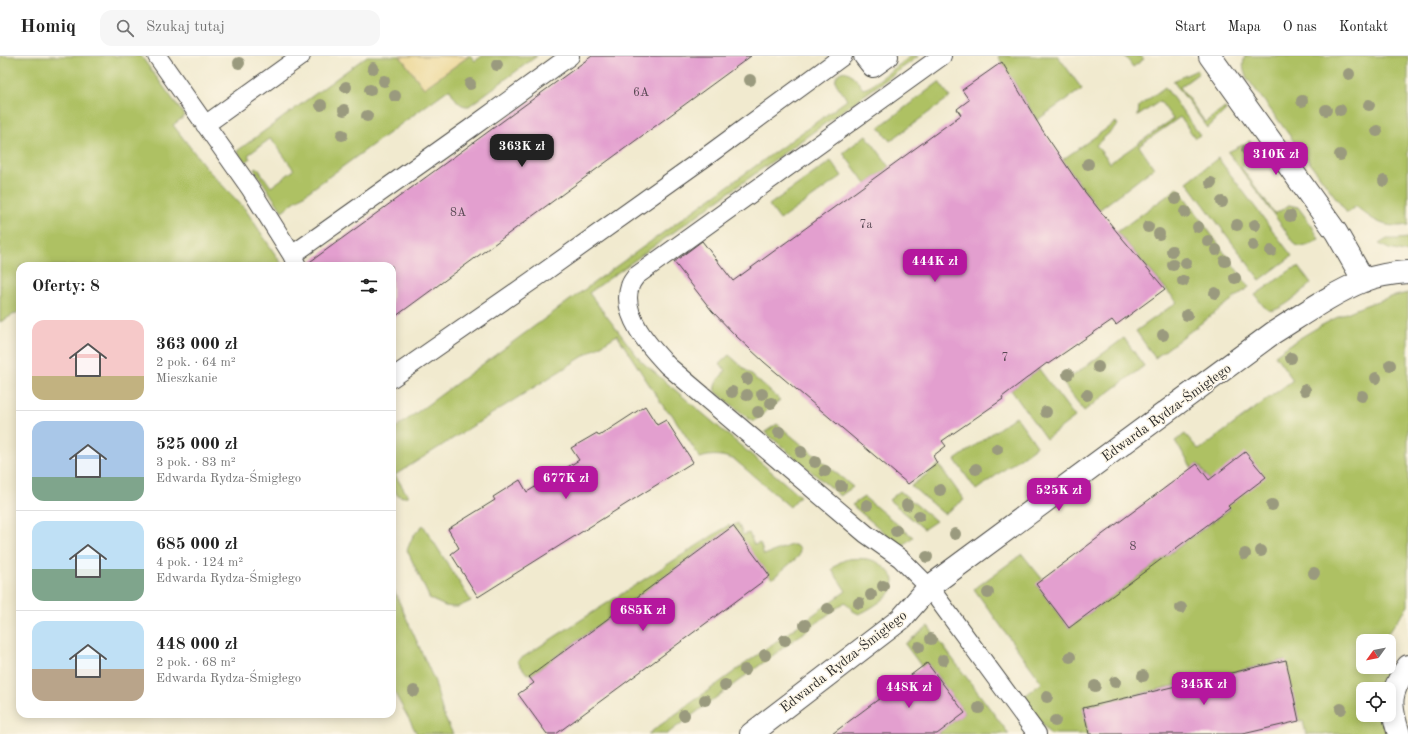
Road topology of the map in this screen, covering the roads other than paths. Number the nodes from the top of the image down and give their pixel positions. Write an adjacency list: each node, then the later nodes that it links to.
1 (157, 56): 9 (lane)
2 (300, 56): 9 (lane)
3 (570, 56): 10 (lane)
4 (843, 56): 13 (lane)
5 (865, 56): 6 (street)
6 (887, 56)
7 (942, 56): 14 (lane)
8 (1210, 56): 12 (street)
9 (205, 125): 10 (lane)
10 (294, 260)
11 (1408, 272): 12 (street, Edwarda Rydza-Śmigłego)
12 (1364, 281): 14 (street, Edwarda Rydza-Śmigłego)
13 (396, 375)
14 (929, 587): 16 (street, Edwarda Rydza-Śmigłego); 17 (lane)
15 (1408, 666): 18 (street)
16 (750, 734)
17 (1037, 734)
18 (1399, 734)

